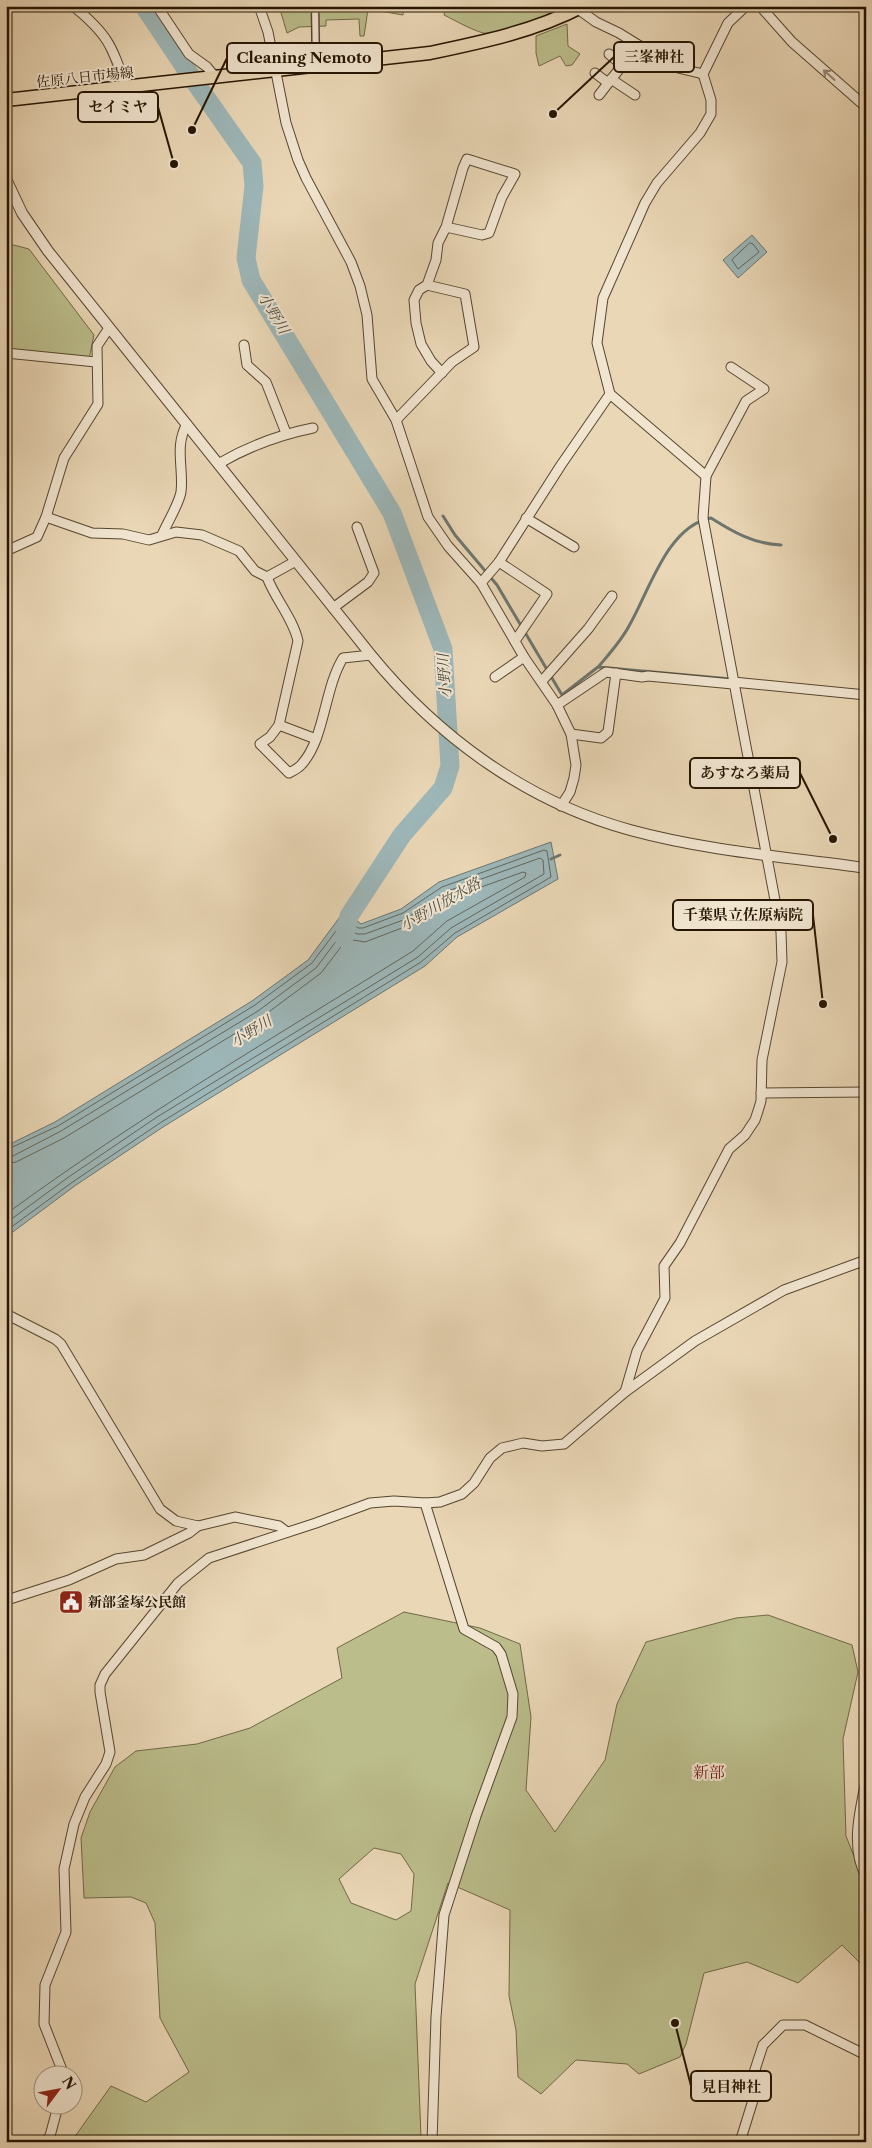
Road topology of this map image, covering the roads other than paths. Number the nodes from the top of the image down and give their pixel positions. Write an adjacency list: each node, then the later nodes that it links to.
1 (72, 6): 17 (street)
2 (157, 6): 15 (street)
3 (259, 6): 12 (street)
4 (315, 6): 11 (street)
5 (746, 6): 14 (street)
6 (760, 6): 21 (street, one-way to 6)
7 (581, 8): 8 (street); 11 (main road)
8 (638, 45): 10 (street); 14 (street)
9 (609, 54): 10 (street)
10 (622, 65): 16 (street)
11 (316, 66): 12 (main road)
12 (276, 71): 15 (main road); 32 (street)
13 (595, 73): 16 (street)
14 (703, 74): 31 (street)
15 (216, 78): 17 (main road, 佐原八日市場線)
16 (610, 81): 18 (street); 19 (street)
17 (126, 87): 20 (main road, 佐原八日市場線)
18 (599, 95)
19 (635, 95)
20 (6, 100)
21 (866, 108)
22 (6, 180): 25 (street)
23 (446, 227): 23 (street); 24 (street)
24 (427, 285): 30 (street); 30 (street)
25 (108, 328): 28 (street); 33 (street)
26 (244, 345): 35 (street)
27 (6, 353): 28 (street)
28 (96, 362): 38 (street)
29 (731, 367): 37 (street)
30 (442, 373): 32 (street)
31 (610, 394): 37 (street); 39 (street)
32 (396, 420): 47 (street)
33 (187, 424): 36 (street); 41 (street)
34 (313, 428): 35 (street)
35 (286, 433): 36 (street)
36 (218, 464): 44 (street)
37 (706, 476): 56 (street)
38 (46, 517): 41 (street); 43 (street)
39 (526, 518): 42 (street); 45 (street)
40 (357, 527): 49 (street)
41 (162, 535): 46 (street)
42 (574, 547)
43 (6, 551)
44 (296, 561): 46 (street); 49 (street)
45 (498, 562): 47 (street); 50 (street)
46 (267, 576): 59 (street)
47 (481, 583): 50 (street)
48 (612, 596): 55 (street)
49 (334, 608): 51 (street)
50 (515, 641): 52 (street)
51 (370, 655): 61 (street); 62 (street)
52 (524, 657): 54 (street); 55 (street)
53 (616, 674): 56 (street); 58 (street); 60 (street)
54 (495, 678)
55 (542, 681): 58 (street)
56 (733, 681): 57 (street); 63 (street)
57 (866, 695)
58 (557, 705): 60 (street)
59 (279, 725): 61 (street); 61 (street)
60 (571, 734): 62 (street)
61 (316, 739)
62 (561, 806): 63 (street)
63 (765, 854): 64 (street); 66 (street)
64 (866, 868)
65 (866, 1092): 66 (street)
66 (762, 1093): 69 (street)
67 (866, 1260): 69 (street)
68 (6, 1314): 71 (street)
69 (625, 1392): 70 (street)
70 (425, 1503): 72 (street); 82 (street)
71 (198, 1526): 72 (street); 73 (street)
72 (287, 1532): 79 (street)
73 (6, 1596)
74 (866, 1704): 75 (street)
75 (866, 1713)
76 (866, 1781): 77 (street)
77 (866, 1876)
78 (866, 2055): 83 (street)
79 (60, 2066)
80 (55, 2116): 81 (street)
81 (45, 2142)
82 (432, 2142)
83 (740, 2142)

